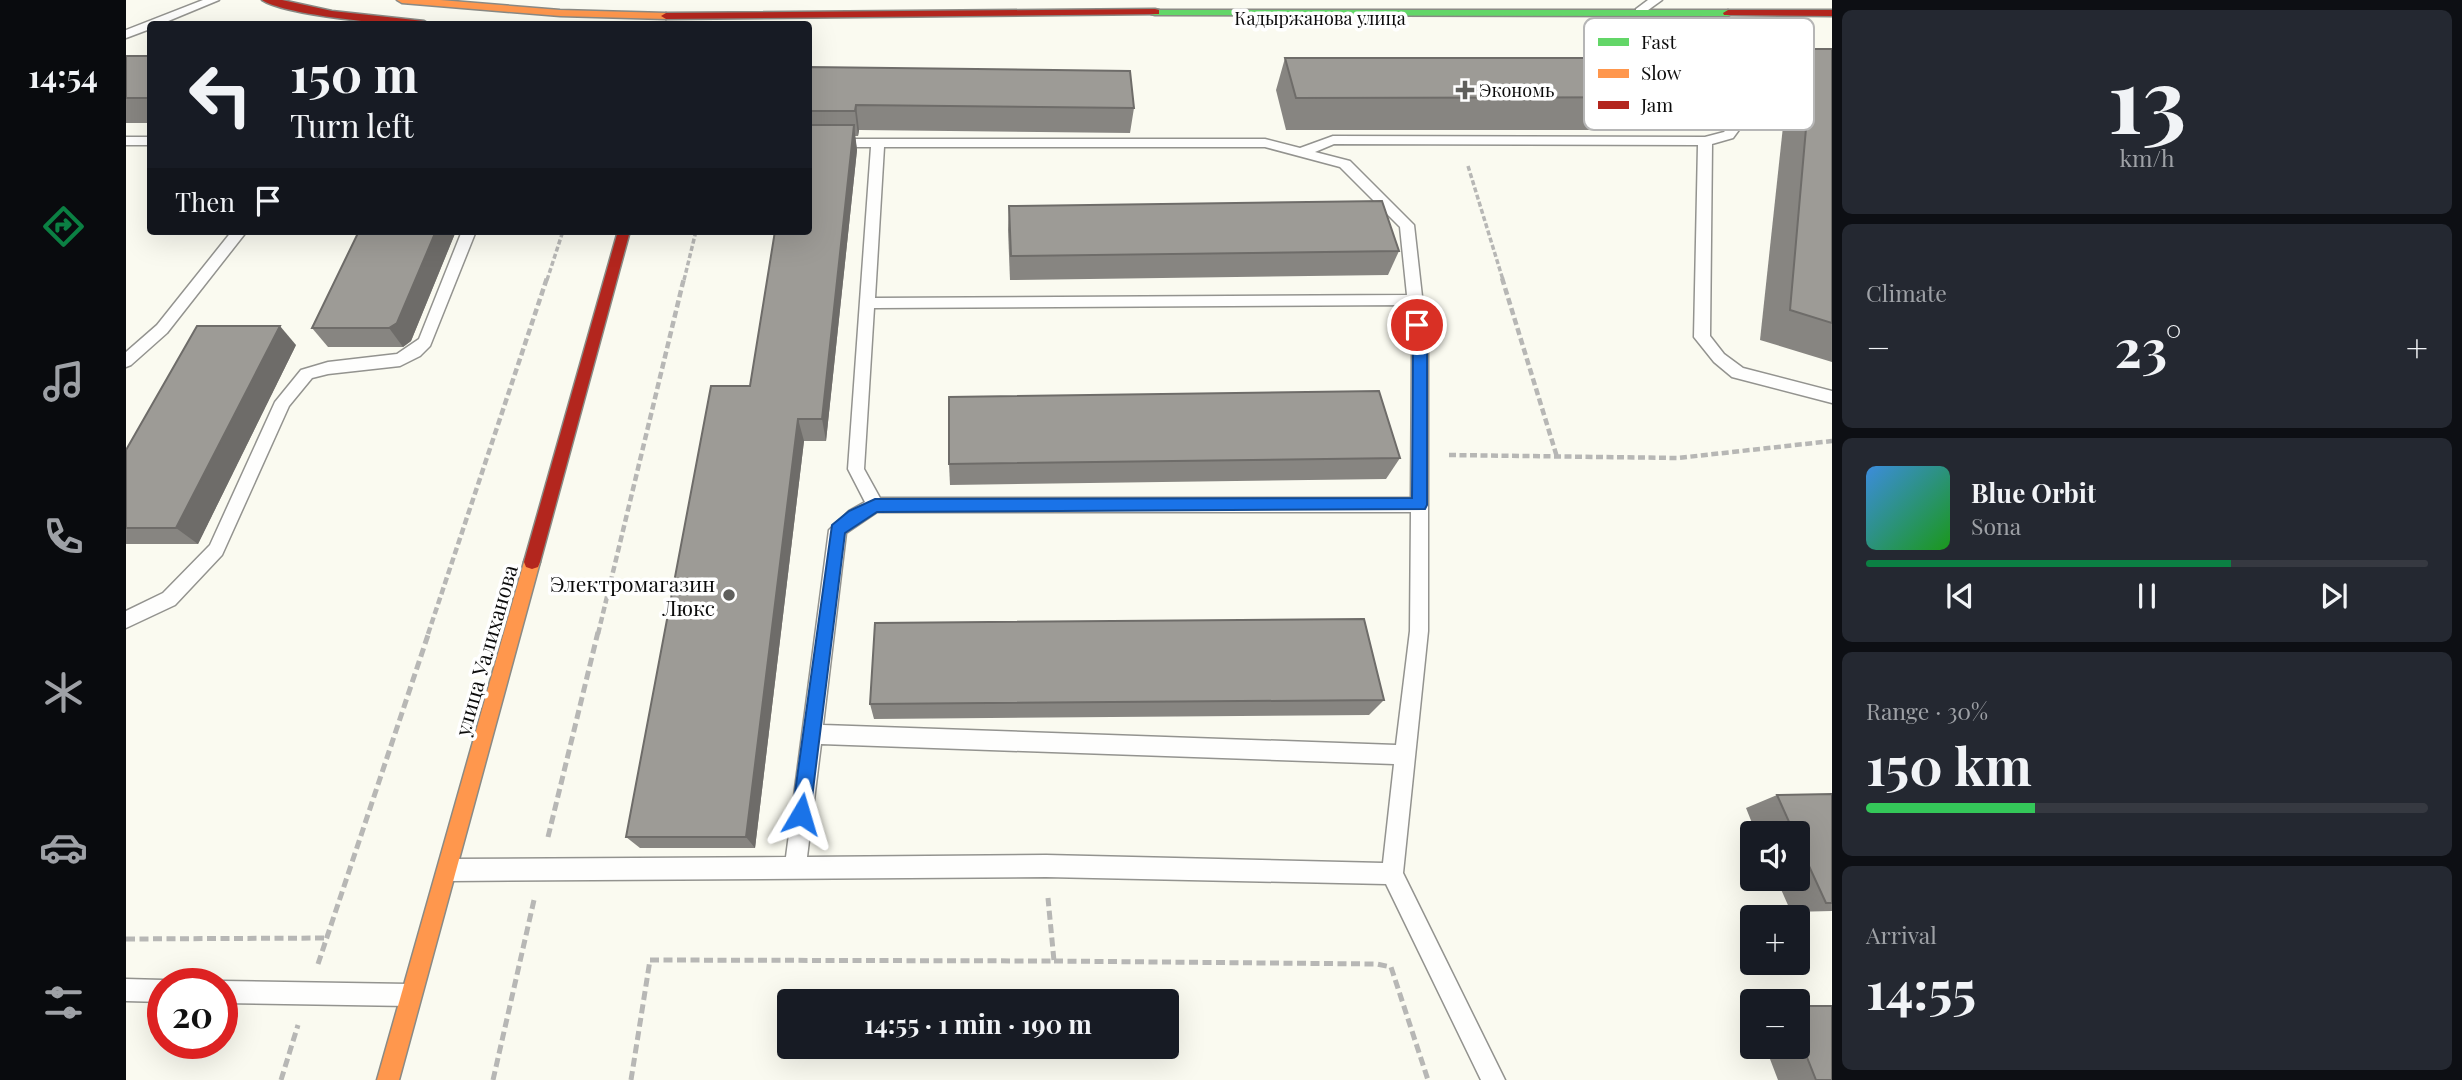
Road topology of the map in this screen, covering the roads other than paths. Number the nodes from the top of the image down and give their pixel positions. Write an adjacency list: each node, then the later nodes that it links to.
1 (212, 0): 9 (lane)
2 (267, 0): 10 (main road)
3 (402, 0): 5 (main road, Кадыржанова улица)
4 (1656, 0): 7 (lane)
5 (516, 5): 11 (main road, Кадыржанова улица)
6 (1034, 7): 7 (main road, Кадыржанова улица); 11 (main road, Кадыржанова улица)
7 (1640, 11): 8 (main road, Кадыржанова улица)
8 (1832, 13)
9 (153, 21)
10 (396, 21)
11 (678, 21)
12 (147, 23): 13 (lane)
13 (130, 29)
14 (1814, 67): 15 (lane)
15 (1832, 73)
16 (1733, 130): 19 (lane)
17 (126, 141): 18 (lane)
18 (147, 141)
19 (1705, 141): 22 (lane); 29 (lane)
20 (812, 143): 21 (lane)
21 (878, 143): 22 (lane); 27 (lane)
22 (1302, 152): 26 (lane)
23 (237, 235): 28 (lane)
24 (467, 235): 32 (lane)
25 (623, 235): 36 (main road, улица Уалиханова)
26 (1414, 300): 27 (lane); 30 (lane)
27 (867, 303): 31 (lane)
28 (126, 362)
29 (1832, 397)
30 (1419, 505): 31 (lane); 34 (lane)
31 (875, 506): 33 (lane)
32 (126, 620)
33 (810, 734): 34 (lane); 35 (lane)
34 (1405, 755): 37 (lane)
35 (795, 868): 36 (lane); 37 (lane)
36 (446, 870): 41 (main road, улица Уалиханова)
37 (1392, 874): 43 (lane)
38 (126, 990): 39 (lane)
39 (147, 990)
40 (238, 992): 41 (lane)
41 (412, 995): 42 (main road, улица Уалиханова)
42 (388, 1080)
43 (1493, 1080)

